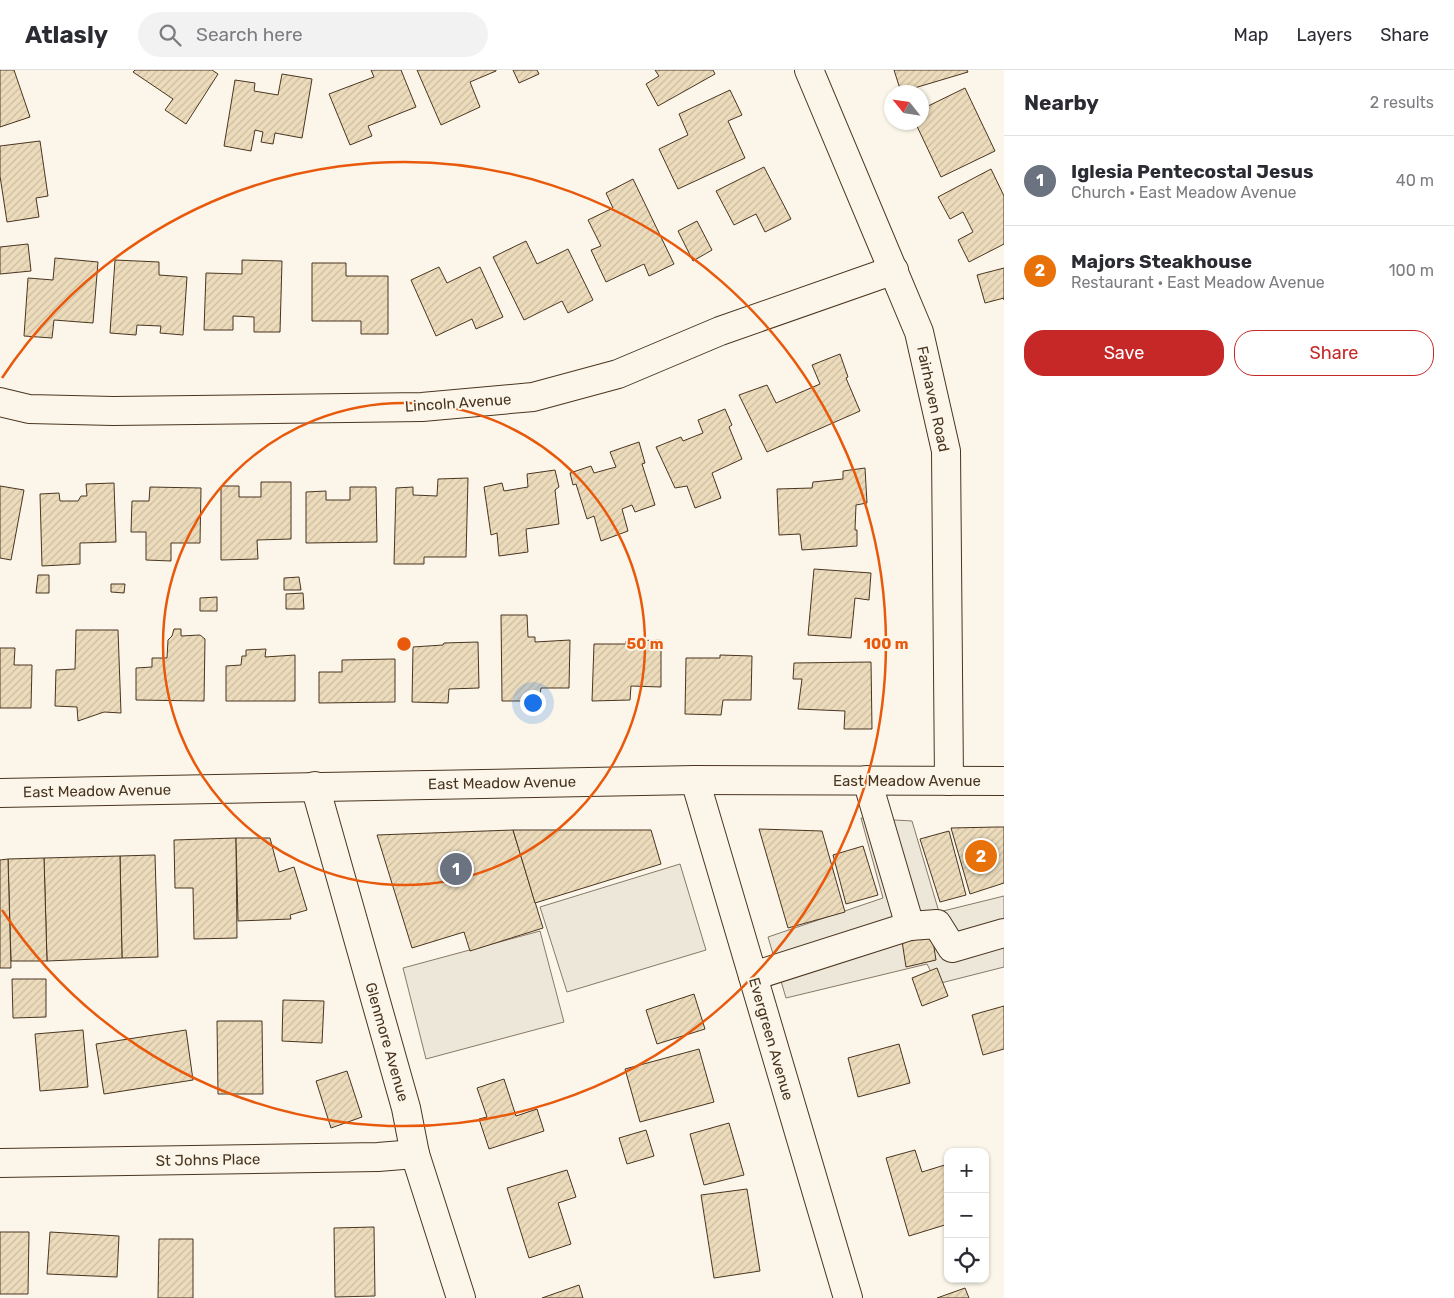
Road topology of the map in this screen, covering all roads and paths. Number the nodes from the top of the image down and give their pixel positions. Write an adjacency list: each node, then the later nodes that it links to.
1 (809, 70): 2 (street, Fairhaven Road)
2 (894, 270): 3 (street, Lincoln Avenue); 6 (street, Fairhaven Road)
3 (0, 402)
4 (695, 780): 5 (street, East Meadow Avenue); 8 (street, East Meadow Avenue); 12 (street, Evergreen Avenue)
5 (867, 780): 6 (street, East Meadow Avenue); 10 (street)
6 (949, 780): 7 (street, East Meadow Avenue)
7 (1004, 781)
8 (315, 786): 9 (street, East Meadow Avenue); 13 (street, Glenmore Avenue)
9 (0, 792)
10 (910, 926): 11 (street); 12 (street)
11 (1004, 933)
12 (753, 976): 16 (street, Evergreen Avenue)
13 (415, 1154): 14 (street, St Johns Place); 15 (street, Glenmore Avenue)
14 (0, 1163)
15 (461, 1298)
16 (848, 1298)

